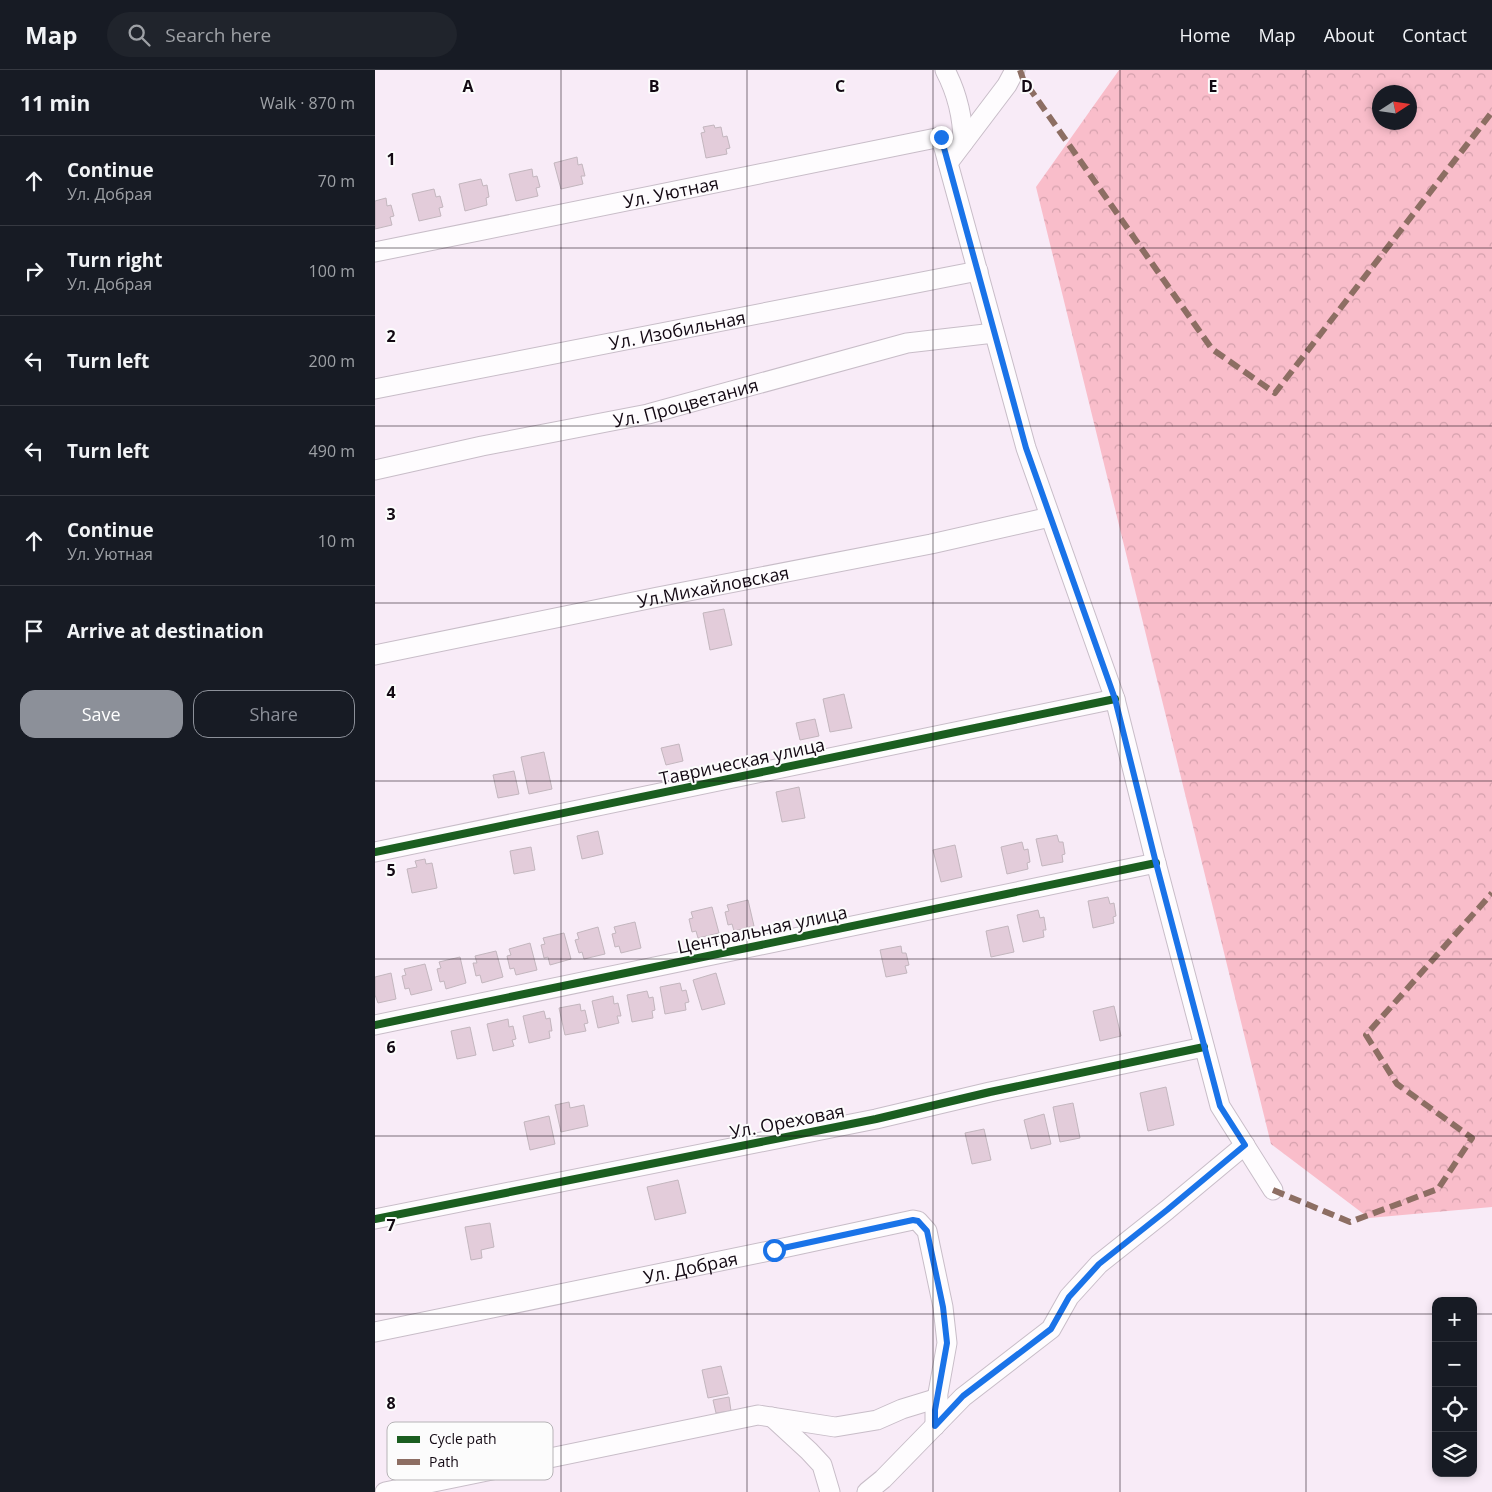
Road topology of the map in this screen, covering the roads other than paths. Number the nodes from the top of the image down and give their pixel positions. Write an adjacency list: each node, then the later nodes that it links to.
1 (945, 70): 3 (street)
2 (1015, 70): 3 (street)
3 (963, 143): 4 (street)
4 (948, 163): 5 (street, Ул. Уютная); 6 (street)
5 (375, 252)
6 (977, 272): 7 (street); 8 (street, Ул. Изобильная)
7 (995, 333): 9 (street, Ул. Процветания); 10 (street)
8 (375, 389)
9 (375, 470)
10 (1050, 517): 11 (street, Ул.Михайловская); 12 (street)
11 (375, 655)
12 (1115, 699): 13 (street, Таврическая улица); 14 (street)
13 (375, 852)
14 (1156, 863): 15 (street, Центральная улица); 16 (street)
15 (375, 1025)
16 (1204, 1047): 17 (street); 19 (street, Ул. Ореховая)
17 (1245, 1145): 18 (street); 23 (street)
18 (1273, 1190)
19 (375, 1219)
20 (375, 1332): 21 (street, Ул. Добрая)
21 (938, 1398): 22 (street); 23 (street, Ул. Добрая)
22 (765, 1416): 24 (street); 27 (street)
23 (935, 1426): 28 (street)
24 (553, 1458)
25 (445, 1480): 26 (street)
26 (385, 1492)
27 (830, 1492)
28 (867, 1492)

